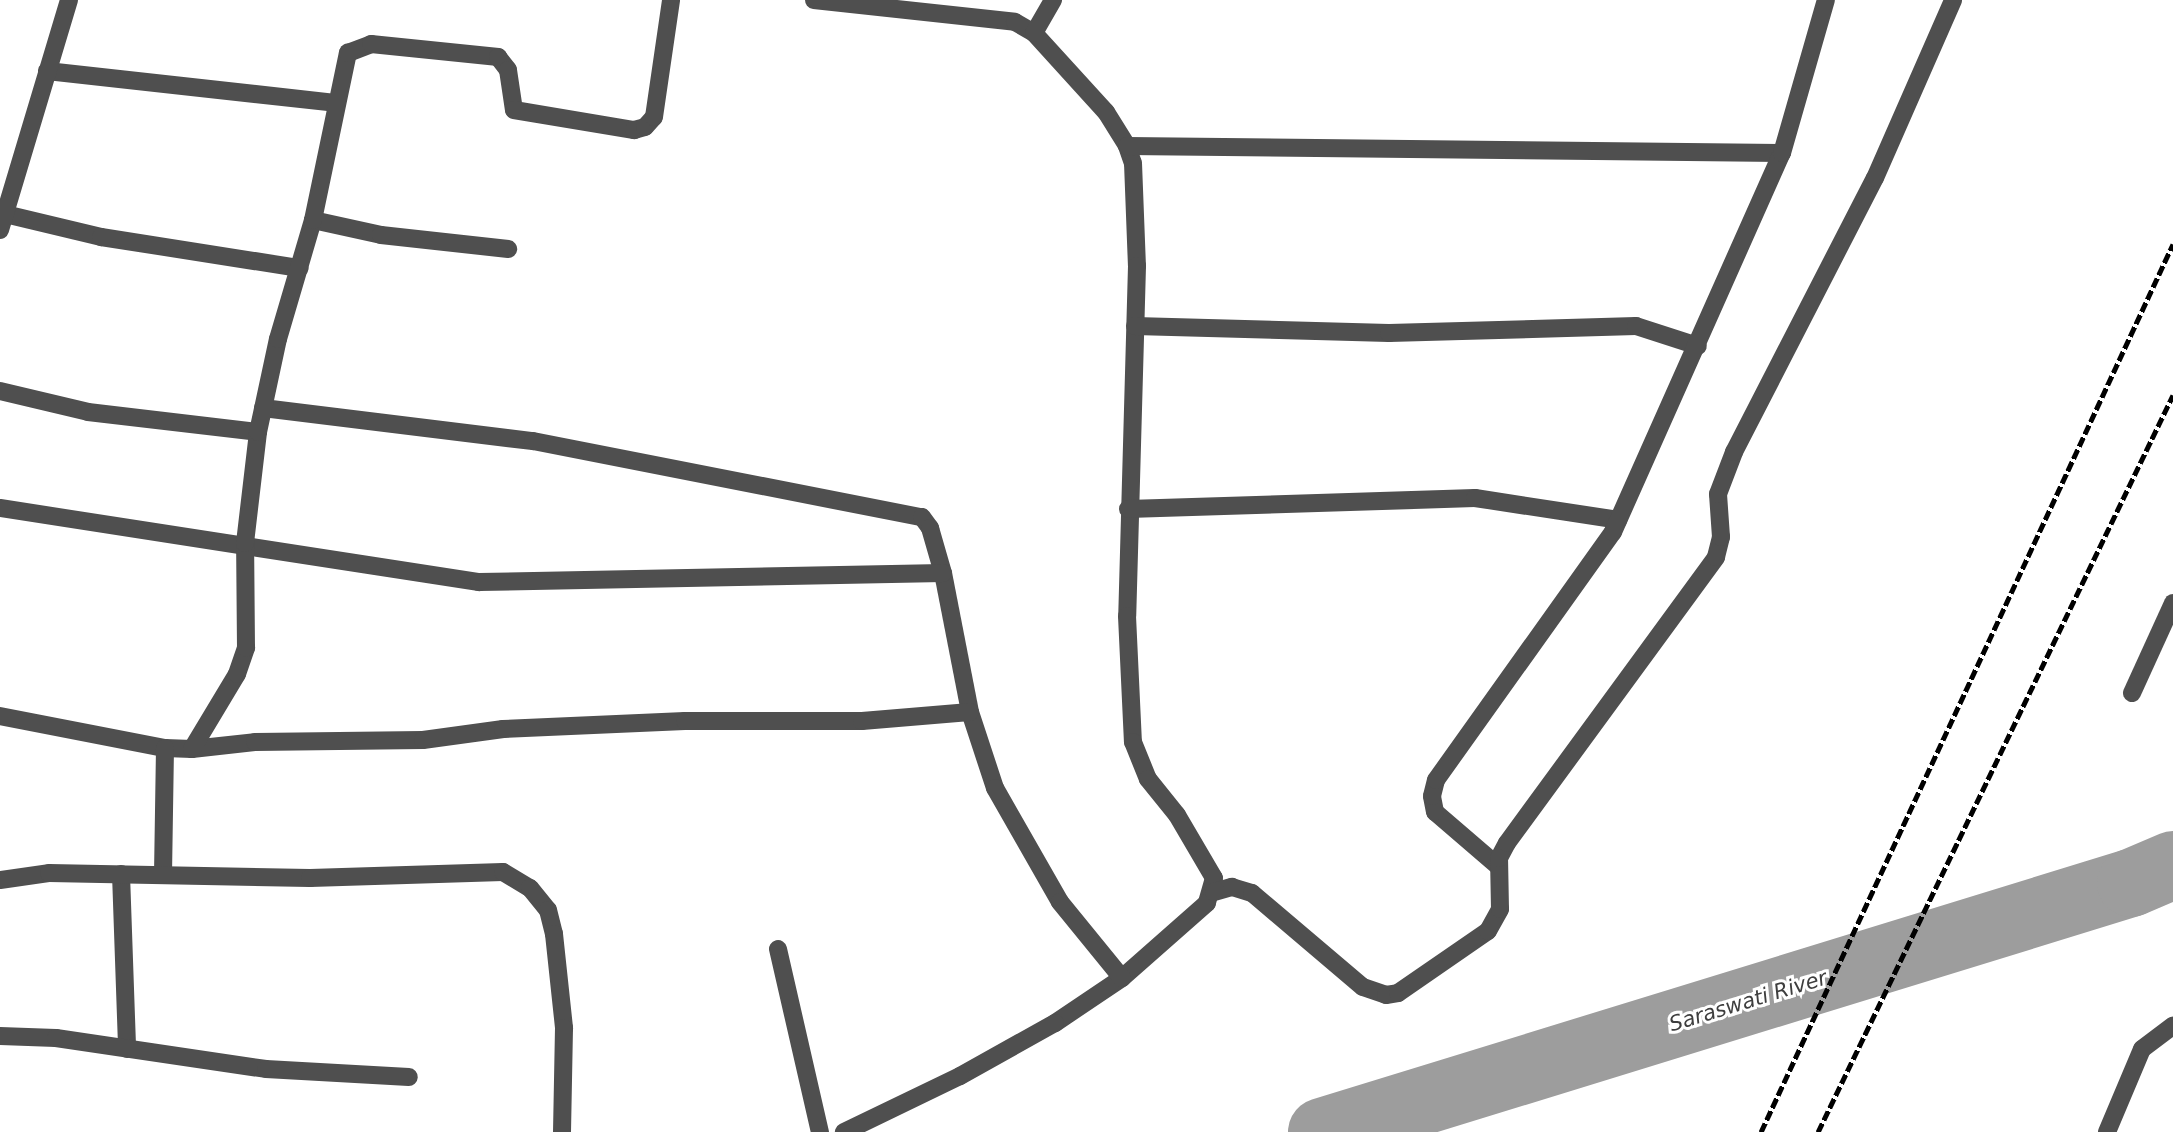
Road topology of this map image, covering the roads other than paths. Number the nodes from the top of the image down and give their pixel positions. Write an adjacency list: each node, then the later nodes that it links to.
1 (69, 0): 8 (street)
2 (671, 0): 9 (street)
3 (814, 0): 7 (street)
4 (1053, 0): 7 (street)
5 (1826, 0): 11 (street)
6 (1953, 0): 32 (street)
7 (1034, 33): 10 (street)
8 (47, 71): 9 (street); 13 (street)
9 (335, 103): 12 (street)
10 (1127, 146): 11 (street); 16 (street)
11 (1782, 153): 17 (street)
12 (313, 220): 14 (street); 15 (street)
13 (2, 222): 15 (street)
14 (508, 249)
15 (300, 268): 19 (street)
16 (1135, 326): 17 (street); 22 (street)
17 (1698, 346): 23 (street)
18 (0, 391): 20 (street)
19 (262, 408): 20 (street); 25 (street)
20 (258, 432): 24 (street)
21 (0, 508): 24 (street)
22 (1128, 509): 23 (street); 36 (street)
23 (1618, 520): 32 (street)
24 (245, 543): 25 (street); 31 (street)
25 (943, 573): 28 (street)
26 (2173, 603): 27 (street)
27 (2132, 693)
28 (970, 712): 31 (street); 38 (street)
29 (0, 716): 30 (street)
30 (165, 748): 31 (street); 34 (street)
31 (192, 748)
32 (1499, 867): 36 (street)
33 (121, 874): 34 (street); 35 (street); 41 (street)
34 (163, 875): 43 (street)
35 (0, 880)
36 (1214, 892): 38 (street)
37 (778, 949): 44 (street)
38 (1122, 978): 45 (street)
39 (2173, 1027): 46 (street)
40 (0, 1036): 41 (street)
41 (127, 1049): 42 (street)
42 (409, 1077)
43 (562, 1132)
44 (820, 1132)
45 (844, 1132)
46 (2107, 1132)

